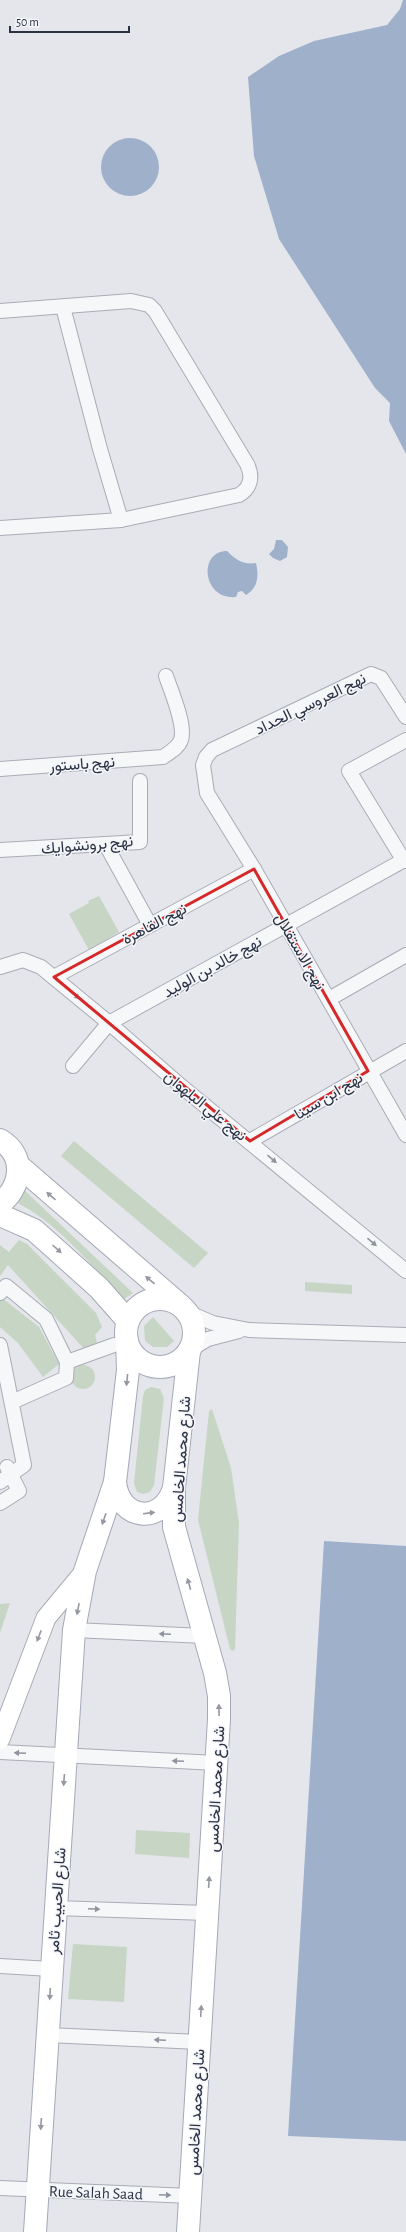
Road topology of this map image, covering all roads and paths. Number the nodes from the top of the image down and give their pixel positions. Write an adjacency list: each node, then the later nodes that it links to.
1 (63, 307): 2 (street); 3 (street); 3 (street)
2 (0, 311)
3 (121, 520): 4 (street)
4 (0, 528)
5 (166, 676): 9 (street, نهج باستور)
6 (406, 717): 8 (street, نهج العروسي الحداد)
7 (406, 740): 13 (street)
8 (203, 765): 14 (street, نهج الاستقلال)
9 (0, 769)
10 (140, 781): 11 (street, نهج برونشوايك)
11 (106, 845): 12 (street, نهج برونشوايك); 15 (street)
12 (0, 850)
13 (405, 860): 16 (street, نهج خالد بن الوليد)
14 (254, 868): 15 (street, نهج القاهرة); 16 (street, نهج الاستقلال)
15 (150, 925): 19 (street, نهج القاهرة)
16 (286, 926): 20 (street, نهج الاستقلال); 21 (street, نهج خالد بن الوليد)
17 (406, 955): 20 (street)
18 (0, 967): 19 (street, نهج علي البلهوان)
19 (54, 977): 21 (street, نهج علي البلهوان, one-way to 21)
20 (329, 999): 24 (street, نهج الاستقلال)
21 (109, 1023): 23 (street, نهج خالد بن الوليد); 27 (street, نهج علي البلهوان)
22 (406, 1051): 24 (street, نهج ابن سينا)
23 (73, 1066)
24 (368, 1071): 25 (street, نهج الاستقلال); 27 (street, نهج ابن سينا)
25 (406, 1135)
26 (2, 1139): 28 (main road)
27 (250, 1141): 31 (street, نهج علي البلهوان, one-way to 31)
28 (18, 1166): 29 (main road); 33 (main road, one-way to 28)
29 (0, 1204)
30 (0, 1214): 36 (main road, one-way to 36)
31 (406, 1271)
32 (0, 1293): 39 (street)
33 (183, 1308): 34 (street); 36 (main road); 38 (main road)
34 (249, 1330): 35 (street); 38 (street)
35 (406, 1335)
36 (123, 1336): 38 (main road); 39 (street); 42 (main road, one-way to 42)
37 (0, 1345): 40 (street)
38 (190, 1350): 43 (main road, شارع محمد الخامس)
39 (67, 1362): 40 (street)
40 (12, 1402): 41 (street)
41 (4, 1474): 44 (street)
42 (115, 1482): 43 (main road, one-way to 43); 45 (main road, شارع الحبيب ثامر, one-way to 45)
43 (174, 1488): 47 (main road, شارع محمد الخامس, one-way to 43)
44 (0, 1503)
45 (85, 1571): 46 (main road, شارع الحبيب ثامر, one-way to 46); 48 (main road, one-way to 48)
46 (74, 1630): 47 (street, one-way to 46); 50 (main road, شارع الحبيب ثامر)
47 (204, 1636): 51 (main road, شارع محمد الخامس, one-way to 47)
48 (0, 1739)
49 (0, 1752): 50 (street, one-way to 49)
50 (65, 1754): 51 (street, one-way to 50); 52 (main road, شارع الحبيب ثامر, one-way to 52)
51 (217, 1763): 53 (main road, شارع محمد الخامس, one-way to 51)
52 (55, 1908): 53 (street, one-way to 53); 55 (main road, شارع الحبيب ثامر)
53 (207, 1913): 57 (main road, شارع محمد الخامس, one-way to 53)
54 (0, 1966): 55 (street)
55 (51, 1969): 56 (main road, شارع الحبيب ثامر, one-way to 56)
56 (48, 2035): 57 (street, one-way to 56); 59 (main road, شارع الحبيب ثامر, one-way to 59)
57 (199, 2042): 60 (main road, شارع محمد الخامس)
58 (0, 2188): 59 (street, Rue Salah Saad)
59 (37, 2190): 60 (street, Rue Salah Saad, one-way to 60); 61 (main road, شارع الحبيب ثامر)
60 (191, 2196): 62 (main road, شارع محمد الخامس)
61 (35, 2232)
62 (188, 2232)

